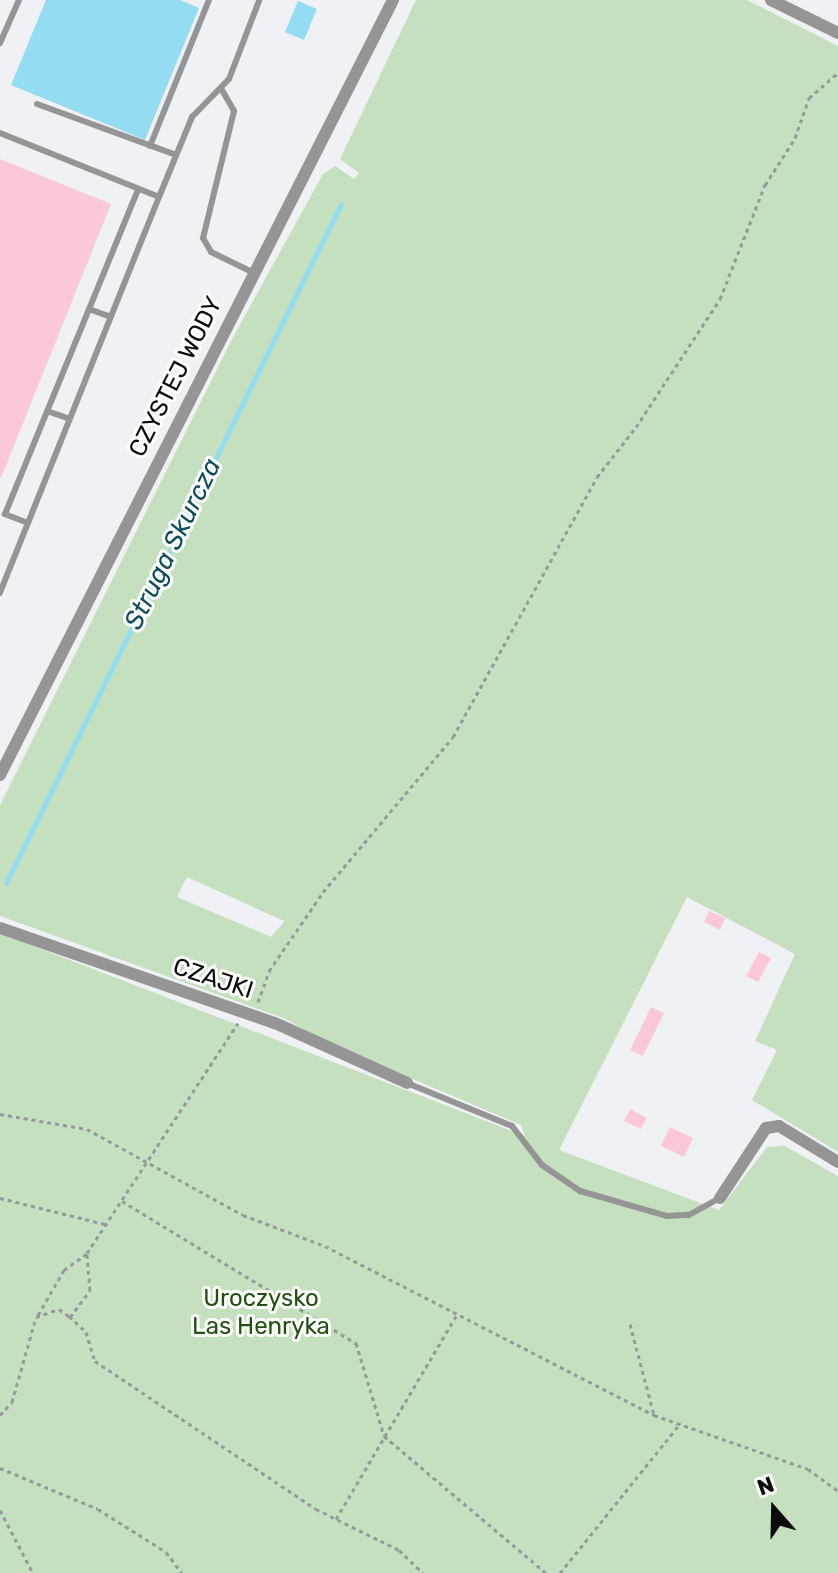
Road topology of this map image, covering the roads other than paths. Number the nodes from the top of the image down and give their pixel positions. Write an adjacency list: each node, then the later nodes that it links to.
1 (19, 0): 7 (lane)
2 (209, 0): 11 (lane)
3 (393, 0): 15 (street, CZYSTEJ WODY)
4 (771, 0): 6 (street)
5 (259, 1): 8 (lane)
6 (838, 33)
7 (0, 43)
8 (222, 90): 12 (lane); 15 (lane)
9 (37, 104): 11 (lane)
10 (0, 133): 13 (lane)
11 (150, 146): 12 (lane)
12 (176, 155): 14 (lane)
13 (138, 190): 14 (lane); 16 (lane)
14 (159, 197): 17 (lane)
15 (254, 273): 22 (street, CZYSTEJ WODY)
16 (89, 309): 17 (lane); 18 (lane)
17 (111, 317): 19 (lane)
18 (47, 411): 19 (lane); 20 (lane)
19 (70, 419): 20 (lane)
20 (28, 523): 21 (lane)
21 (0, 593)
22 (0, 775)
23 (0, 928): 24 (street, CZAJKI)
24 (407, 1083): 26 (lane)
25 (838, 1162): 26 (street)
26 (720, 1198)

